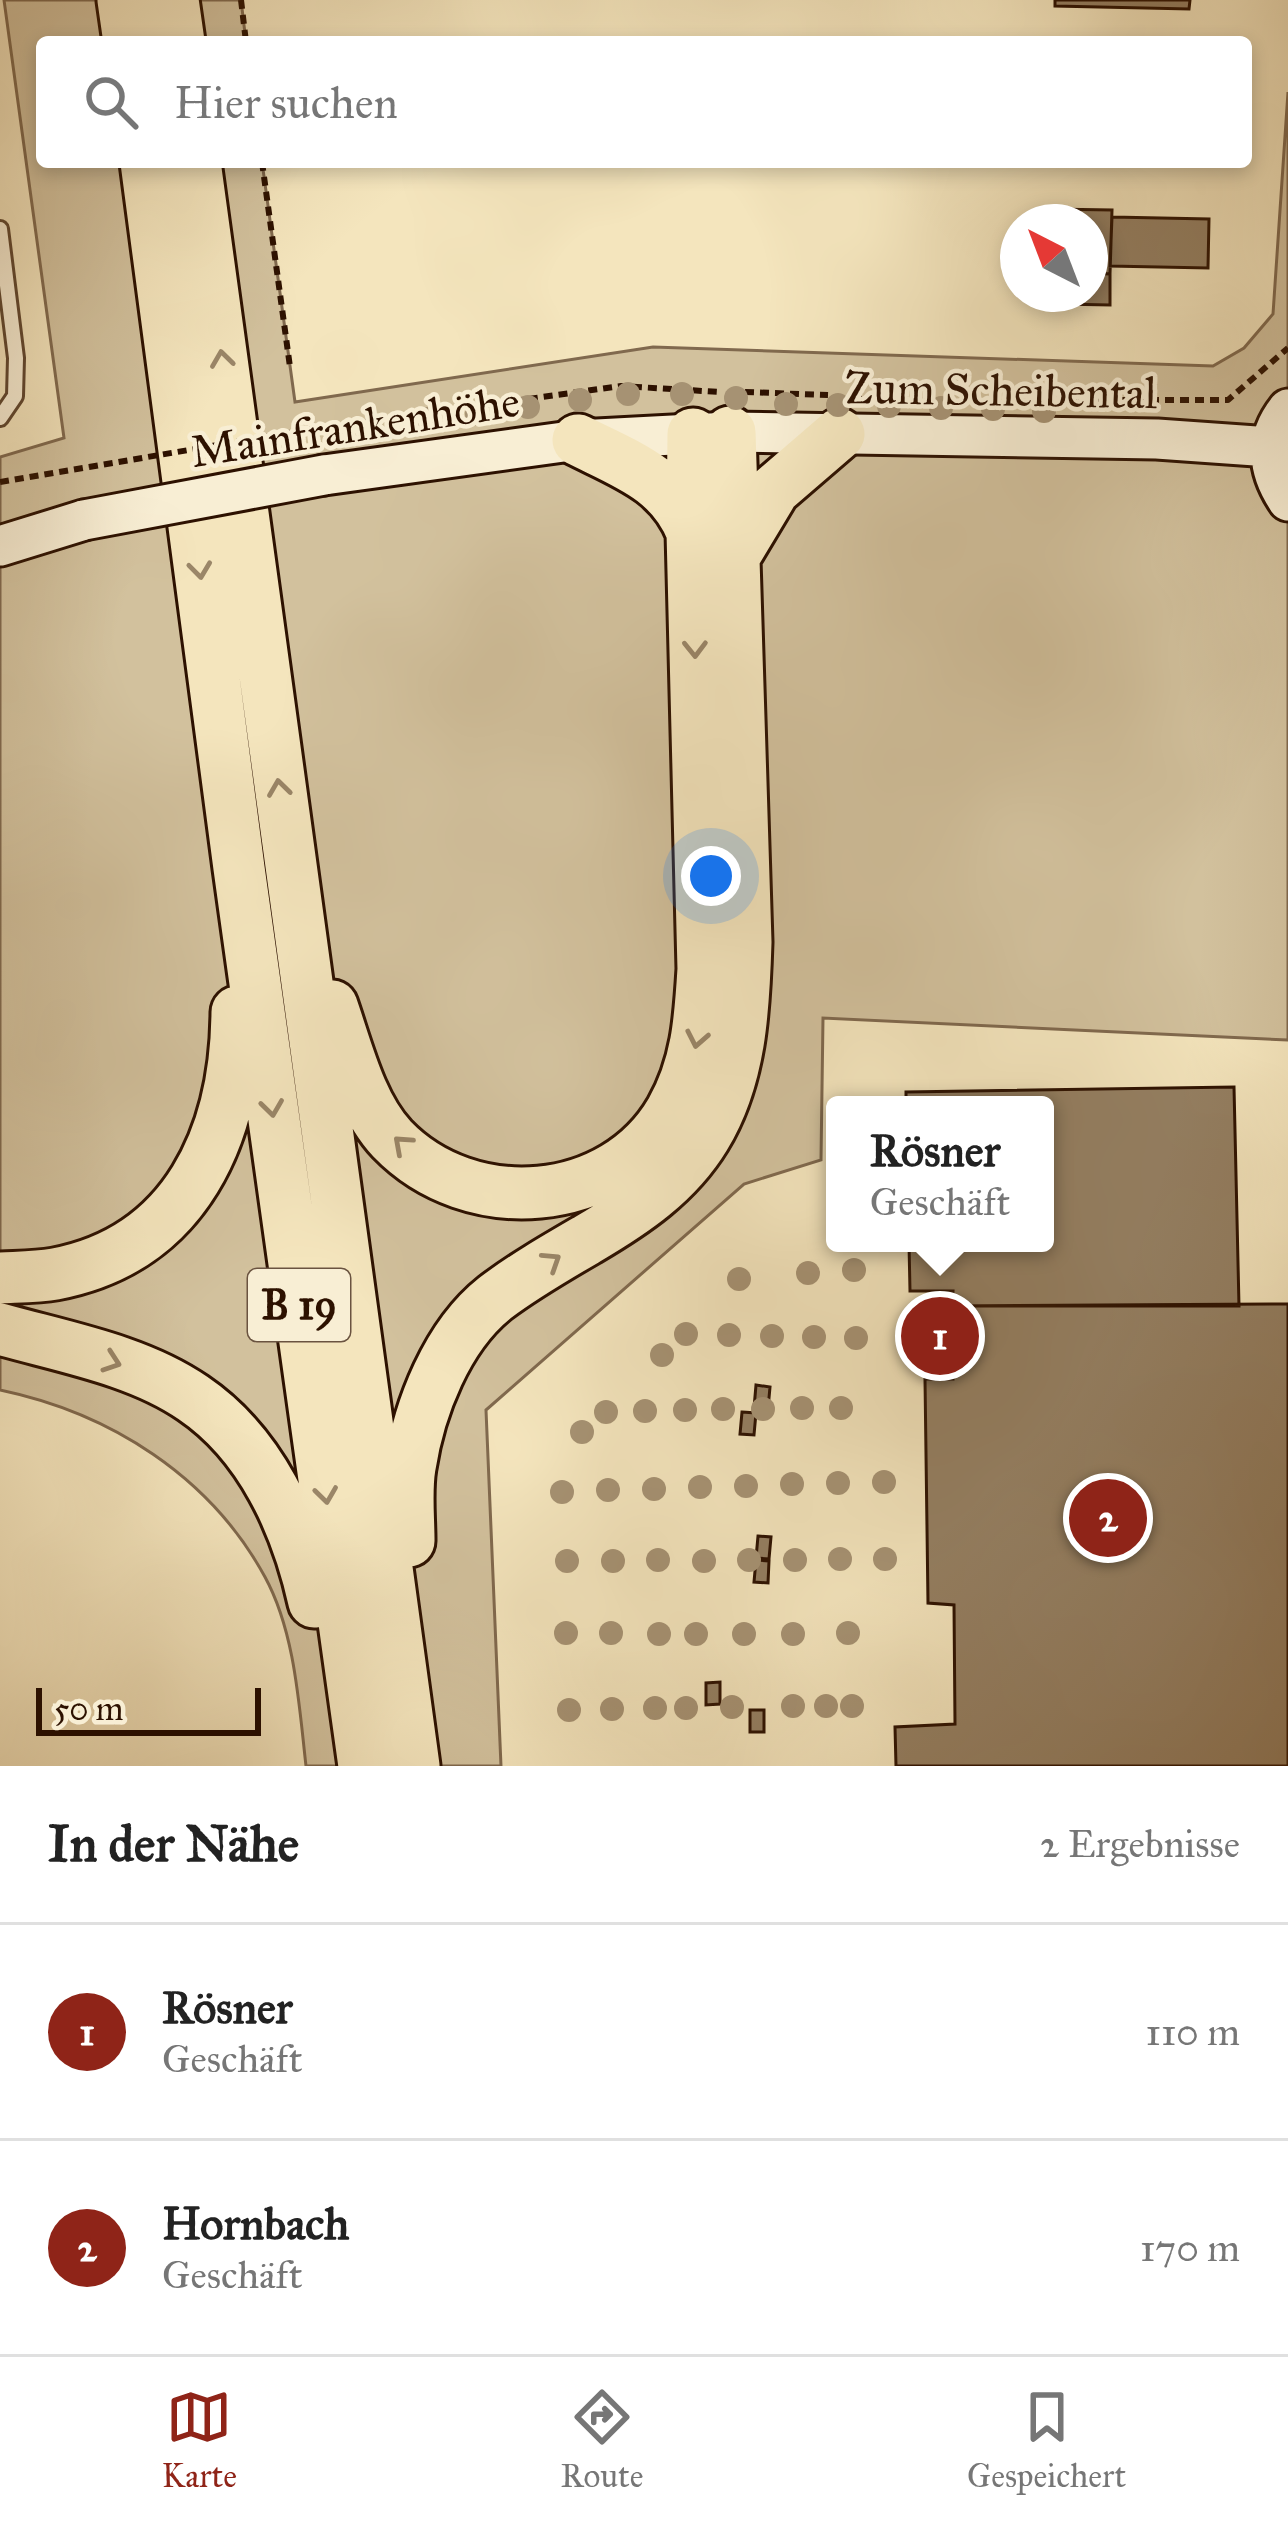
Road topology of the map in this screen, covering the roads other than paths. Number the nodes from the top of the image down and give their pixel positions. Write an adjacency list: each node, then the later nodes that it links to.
1 (123, 0): 3 (highway)
2 (173, 0): 4 (highway)
3 (128, 36)
4 (178, 36)
5 (147, 168): 17 (highway, B 19, one-way to 17)
6 (196, 168): 18 (highway, B 19, one-way to 6)
7 (0, 229): 9 (lane)
8 (1288, 409): 13 (street)
9 (0, 418)
10 (712, 433): 11 (street, Zum Scheibental); 12 (street, Mainfrankenhöhe); 15 (highway)
11 (839, 434): 13 (street, Zum Scheibental); 15 (highway)
12 (578, 440): 15 (highway); 16 (street, Mainfrankenhöhe, bridge)
13 (1270, 447): 14 (street)
14 (1288, 501)
15 (713, 543): 18 (highway, one-way to 18); 21 (highway, one-way to 15)
16 (0, 546)
17 (239, 868): 19 (highway); 22 (highway, B 19, one-way to 22)
18 (295, 904): 21 (highway, B 19)
19 (0, 1278)
20 (0, 1330): 22 (highway, one-way to 22)
21 (399, 1661): 23 (highway, B 19)
22 (363, 1754)
23 (414, 1766)

